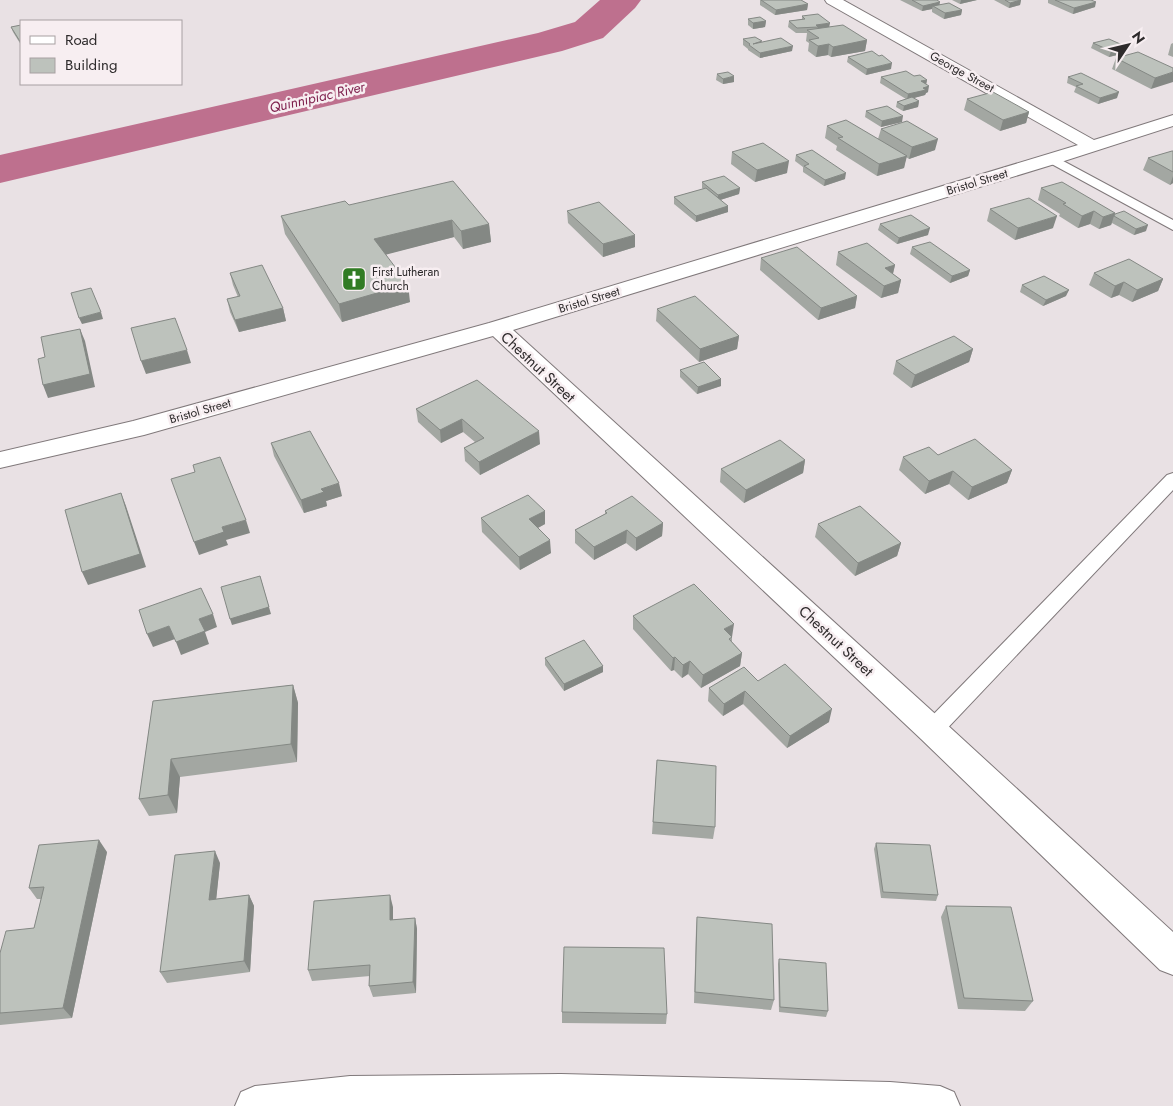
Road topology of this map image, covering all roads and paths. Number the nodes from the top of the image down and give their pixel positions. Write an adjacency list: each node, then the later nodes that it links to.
1 (832, 0): 3 (main road, George Street)
2 (1173, 120): 3 (main road, Bristol Street)
3 (1091, 145): 4 (main road, Bristol Street)
4 (1052, 159): 5 (lane); 6 (main road, Bristol Street)
5 (1173, 226)
6 (497, 328): 7 (main road, Bristol Street); 9 (main road, Chestnut Street)
7 (0, 460)
8 (1173, 479): 9 (lane)
9 (932, 730): 10 (main road, Chestnut Street)
10 (1173, 957)
11 (254, 1106): 12 (main road)
12 (940, 1106)

